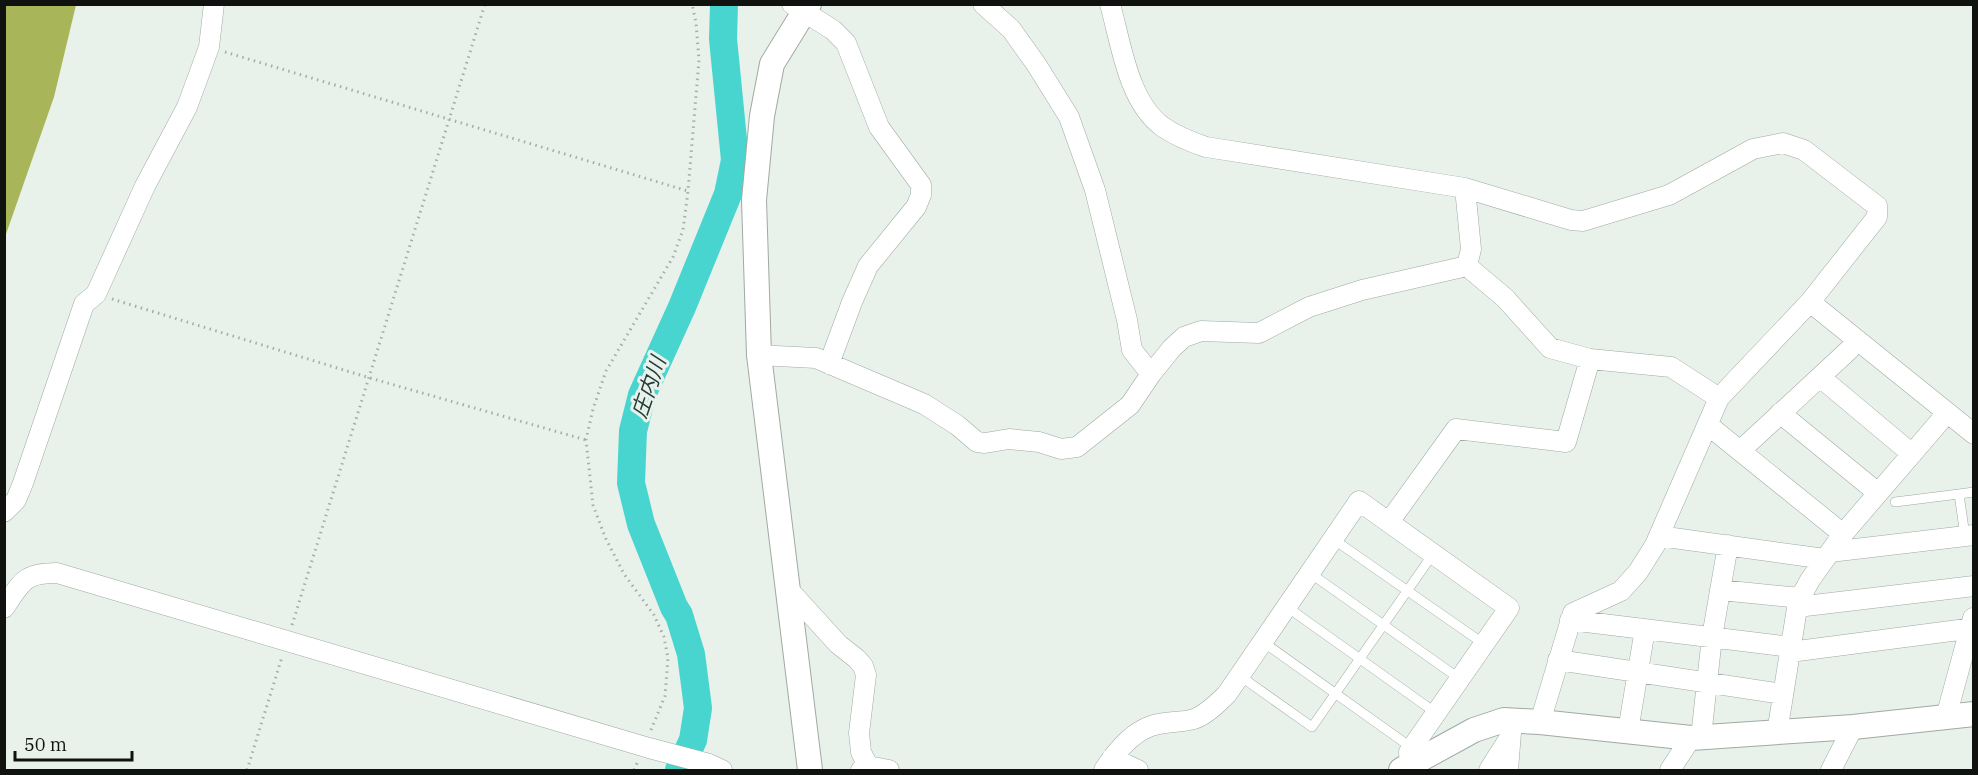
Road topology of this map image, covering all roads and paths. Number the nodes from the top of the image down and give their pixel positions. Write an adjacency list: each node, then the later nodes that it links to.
1 (214, 4): 7 (street)
2 (485, 4): 8 (path)
3 (692, 4): 10 (path)
4 (983, 4): 18 (street)
5 (1110, 4): 9 (street)
6 (802, 7): 15 (street); 17 (street)
7 (209, 47): 8 (path); 12 (street)
8 (449, 120): 10 (path); 20 (path)
9 (1465, 188): 11 (street); 13 (street)
10 (688, 191): 26 (path)
11 (1467, 266): 16 (street); 18 (street)
12 (96, 294): 20 (path); 32 (street)
13 (1810, 302): 21 (street); 23 (street)
14 (1850, 349): 19 (street)
15 (759, 355): 17 (street); 43 (street)
16 (1590, 359): 21 (street); 33 (street)
17 (829, 364): 18 (street)
18 (1151, 374)
19 (1820, 377): 22 (street); 28 (street)
20 (370, 378): 26 (path); 54 (path)
21 (1719, 398): 24 (street)
22 (1780, 413): 27 (street); 31 (street)
23 (1947, 413): 25 (street); 28 (street)
24 (1708, 425): 27 (street); 36 (street)
25 (1974, 434)
26 (586, 440): 75 (path)
27 (1740, 451): 34 (street)
28 (1912, 454): 31 (street)
29 (1974, 492): 30 (lane)
30 (1959, 494): 31 (lane); 35 (lane)
31 (1887, 498): 34 (street)
32 (4, 512)
33 (1389, 522): 37 (street); 39 (street)
34 (1843, 534): 40 (street)
35 (1969, 535): 40 (street)
36 (1659, 536): 38 (street); 49 (street)
37 (1333, 539): 41 (street); 45 (lane)
38 (1728, 545): 40 (street); 44 (street)
39 (1433, 554): 45 (lane); 56 (street)
40 (1828, 555): 46 (street)
41 (1310, 573): 47 (street); 51 (lane)
42 (1974, 586): 46 (street)
43 (788, 589): 79 (street); 81 (street)
44 (1720, 590): 46 (street); 53 (street)
45 (1407, 591): 51 (lane); 56 (lane)
46 (1799, 603): 57 (street)
47 (1287, 606): 55 (street); 58 (lane)
48 (4, 608): 54 (street)
49 (1570, 620): 52 (street); 59 (street)
50 (1972, 624): 57 (street); 68 (street)
51 (1383, 625): 58 (lane); 62 (lane)
52 (1645, 629): 53 (street); 60 (street)
53 (1712, 638): 57 (street); 63 (street)
54 (287, 641): 75 (street); 80 (path)
55 (1263, 642): 61 (street); 64 (lane)
56 (1484, 644): 62 (street)
57 (1791, 649): 65 (street)
58 (1359, 659): 64 (lane); 66 (lane)
59 (1558, 660): 60 (street); 69 (street)
60 (1637, 672): 63 (street); 72 (street)
61 (1239, 676): 64 (lane); 77 (street)
62 (1460, 679): 66 (street)
63 (1708, 683): 65 (street); 74 (street)
64 (1335, 694): 76 (lane)
65 (1783, 694): 73 (street)
66 (1436, 713): 76 (street)
67 (1974, 714): 68 (street)
68 (1946, 717): 71 (street)
69 (1540, 722): 70 (street); 72 (street)
70 (1512, 727): 76 (street); 84 (street); 85 (street)
71 (1853, 727): 73 (street); 87 (street)
72 (1628, 731): 74 (street)
73 (1777, 733): 74 (street)
74 (1696, 737): 86 (street)
75 (647, 747): 78 (street)
76 (1408, 761)
77 (1108, 764): 83 (street)
78 (716, 767)
79 (864, 768): 82 (street)
80 (247, 771)
81 (810, 771)
82 (889, 771)
83 (1138, 771)
84 (1489, 771)
85 (1508, 771)
86 (1670, 771)
87 (1831, 771)

